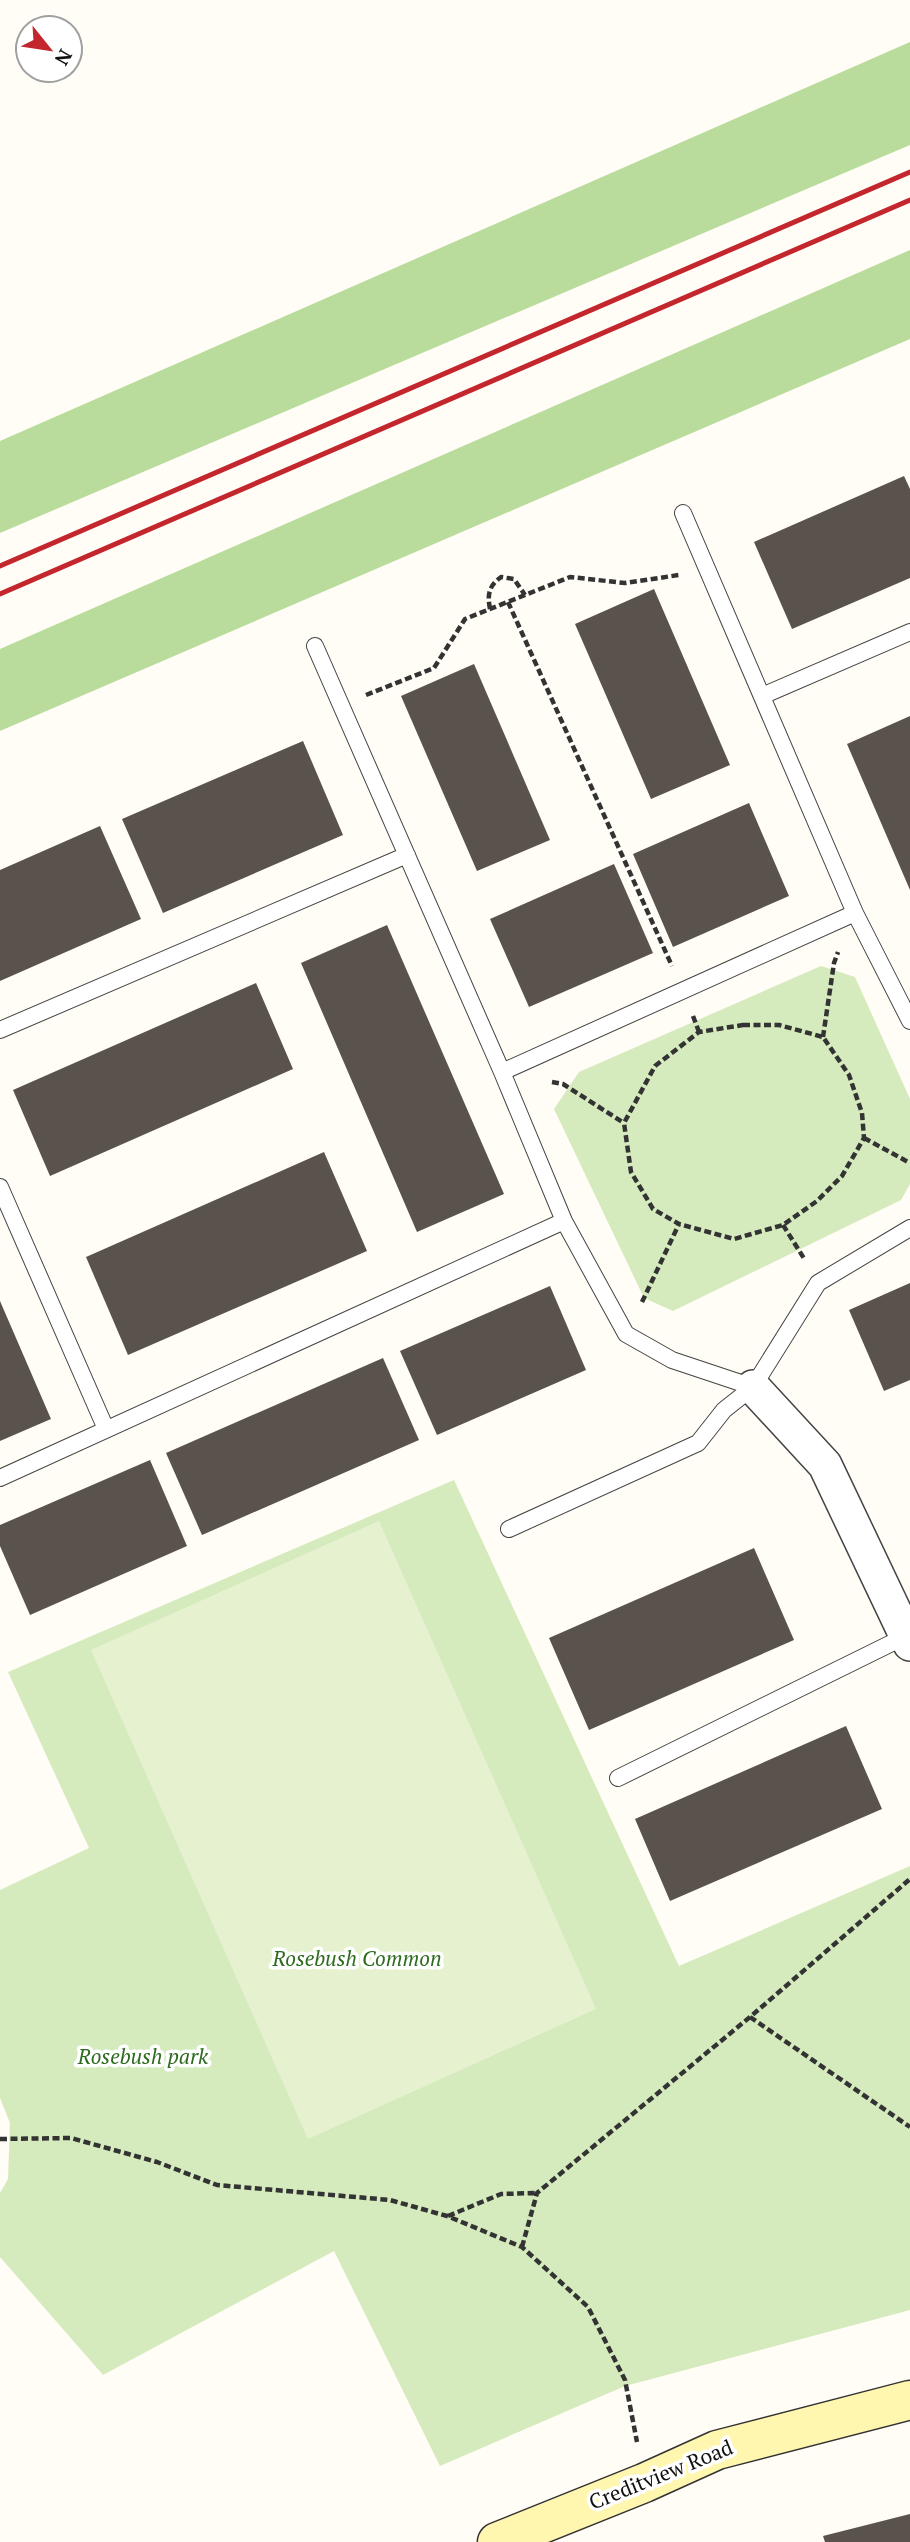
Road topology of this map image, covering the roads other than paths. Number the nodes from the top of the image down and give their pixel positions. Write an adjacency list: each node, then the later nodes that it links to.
1 (683, 513): 4 (lane)
2 (910, 632): 4 (lane)
3 (315, 646): 5 (lane)
4 (762, 696): 6 (lane)
5 (407, 855): 8 (lane); 9 (lane)
6 (855, 913): 7 (lane); 9 (lane)
7 (910, 1021)
8 (0, 1030)
9 (502, 1072): 11 (lane)
10 (0, 1187): 14 (lane)
11 (564, 1221): 13 (lane); 14 (lane)
12 (910, 1228): 13 (lane)
13 (753, 1387): 16 (lane); 17 (street)
14 (106, 1429): 15 (lane)
15 (0, 1478)
16 (509, 1529)
17 (909, 1638): 18 (lane)
18 (618, 1778)
19 (910, 2400): 20 (main road, Creditview Road)
20 (497, 2542)

